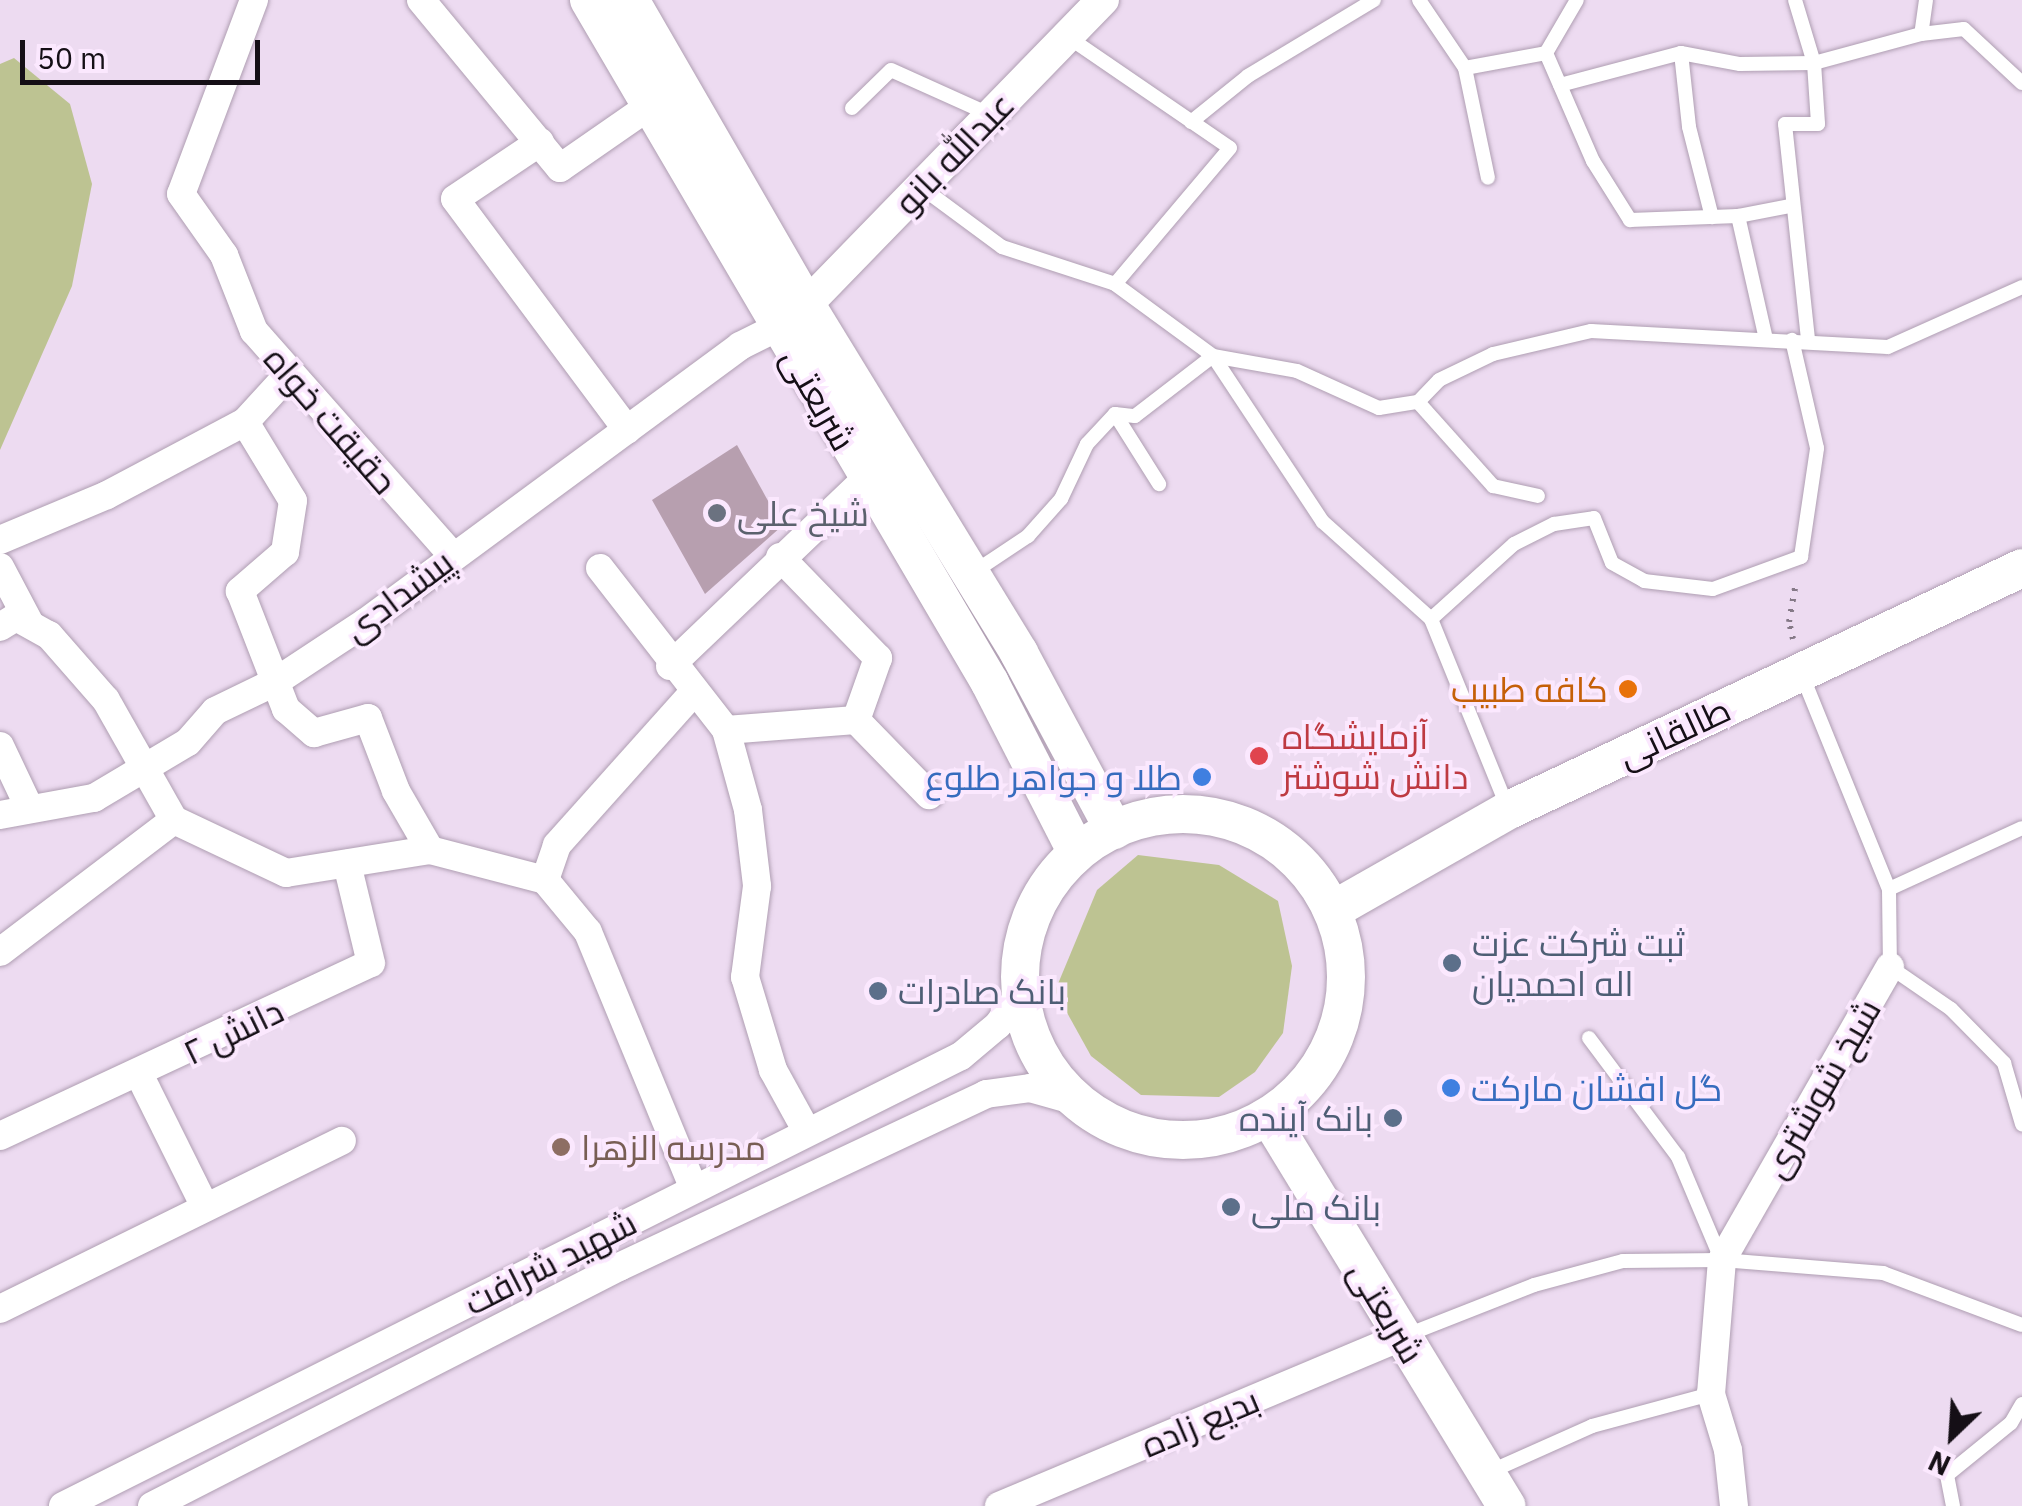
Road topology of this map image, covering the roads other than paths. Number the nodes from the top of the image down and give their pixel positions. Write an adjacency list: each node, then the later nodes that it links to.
1 (254, 0): 36 (street, حقیقت خواه)
2 (421, 0): 23 (street)
3 (588, 0): 19 (main road, شریعتی)
4 (630, 0): 31 (main road, شریعتی)
5 (1102, 0): 12 (street, عبدالله بانو)
6 (1374, 0): 22 (lane)
7 (1419, 0): 16 (lane)
8 (1577, 0): 13 (lane)
9 (1794, 0): 15 (lane)
10 (1926, 0): 11 (lane)
11 (1921, 34): 15 (lane); 17 (lane)
12 (1067, 36): 21 (street, عبدالله بانو); 22 (lane)
13 (1546, 53): 16 (lane); 18 (lane)
14 (1681, 54): 15 (lane); 18 (lane); 28 (lane)
15 (1814, 63): 26 (lane)
16 (1465, 68): 24 (lane)
17 (2022, 83)
18 (1560, 86): 28 (lane)
19 (648, 107): 23 (street); 31 (main road, شریعتی)
20 (852, 108): 21 (lane)
21 (991, 115): 25 (street, عبدالله بانو)
22 (1191, 122): 29 (lane)
23 (540, 142): 40 (street)
24 (1488, 178)
25 (921, 188): 29 (lane); 31 (street, عبدالله بانو)
26 (1790, 206): 27 (lane); 34 (lane)
27 (1738, 216): 28 (lane); 32 (lane)
28 (1712, 217)
29 (1114, 284): 35 (lane)
30 (2022, 287): 34 (lane)
31 (792, 316): 40 (street, پیشدادی); 41 (main road, شریعتی); 50 (main road, شریعتی)
32 (1766, 339): 33 (lane); 37 (lane)
33 (1792, 340): 34 (lane); 51 (lane)
34 (1808, 342)
35 (1212, 356): 37 (lane); 38 (lane); 51 (lane)
36 (288, 375): 39 (street); 45 (street, حقیقت خواه)
37 (1418, 402): 43 (lane)
38 (1115, 414): 42 (lane); 50 (lane)
39 (245, 422): 44 (street); 56 (street)
40 (627, 430): 45 (street, پیشدادی)
41 (866, 479): 46 (street); 70 (main road, شریعتی)
42 (1159, 484)
43 (1538, 496)
44 (0, 540)
45 (452, 555): 56 (street, پیشدادی)
46 (780, 557): 54 (street); 58 (street)
47 (0, 567): 52 (street)
48 (600, 568): 54 (street)
49 (2022, 569): 55 (main road, طالقانی)
50 (971, 574): 68 (main road, شریعتی)
51 (1431, 619): 64 (lane)
52 (30, 624): 53 (street); 61 (street)
53 (0, 627)
54 (670, 666): 57 (street)
55 (1802, 675): 64 (main road, طالقانی); 73 (lane, شیخ شوشتری)
56 (274, 682): 61 (street, پیشدادی); 69 (street)
57 (693, 692): 59 (street); 72 (street)
58 (856, 720): 59 (street); 62 (street)
59 (726, 730): 84 (street)
60 (0, 746): 63 (street)
61 (146, 767): 63 (street, پیشدادی); 66 (street)
62 (929, 795)
63 (29, 807): 65 (street, پیشدادی)
64 (1509, 810): 74 (main road, طالقانی)
65 (0, 816)
66 (174, 820): 71 (street); 75 (street)
67 (2022, 828): 73 (lane)
68 (1114, 830): 70 (main road); 74 (main road)
69 (430, 850): 71 (street); 72 (street)
70 (1076, 851): 77 (main road)
71 (347, 864): 79 (street, دانش ۲)
72 (544, 880): 87 (street)
73 (1889, 889): 76 (lane, شیخ شوشتری)
74 (1333, 910): 82 (main road)
75 (0, 952)
76 (1890, 967): 81 (lane); 89 (street, شیخ شوشتری)
77 (1020, 994): 80 (main road); 84 (street, شهید شرافت)
78 (1589, 1038): 89 (lane)
79 (140, 1076): 85 (street, دانش ۲); 88 (street)
80 (1076, 1101): 82 (main road); 97 (street, شهید شرافت)
81 (2020, 1107): 83 (lane)
82 (1269, 1117): 92 (main road, شریعتی)
83 (2022, 1124)
84 (806, 1130): 87 (street, شهید شرافت)
85 (0, 1136)
86 (342, 1141): 88 (street)
87 (694, 1188): 96 (street, شهید شرافت)
88 (205, 1207): 90 (street)
89 (1722, 1260): 91 (lane); 92 (lane); 93 (street, شیخ شوشتری)
90 (0, 1309)
91 (2022, 1324)
92 (1401, 1337): 95 (main road, شریعتی); 98 (street, بدیع زاده)
93 (1711, 1394): 95 (lane); 100 (street, شیخ شوشتری)
94 (2022, 1404): 101 (lane)
95 (1487, 1473): 99 (main road, شریعتی)
96 (63, 1506)
97 (152, 1506)
98 (999, 1506)
99 (1506, 1506)
100 (1734, 1506)
101 (1953, 1506)

